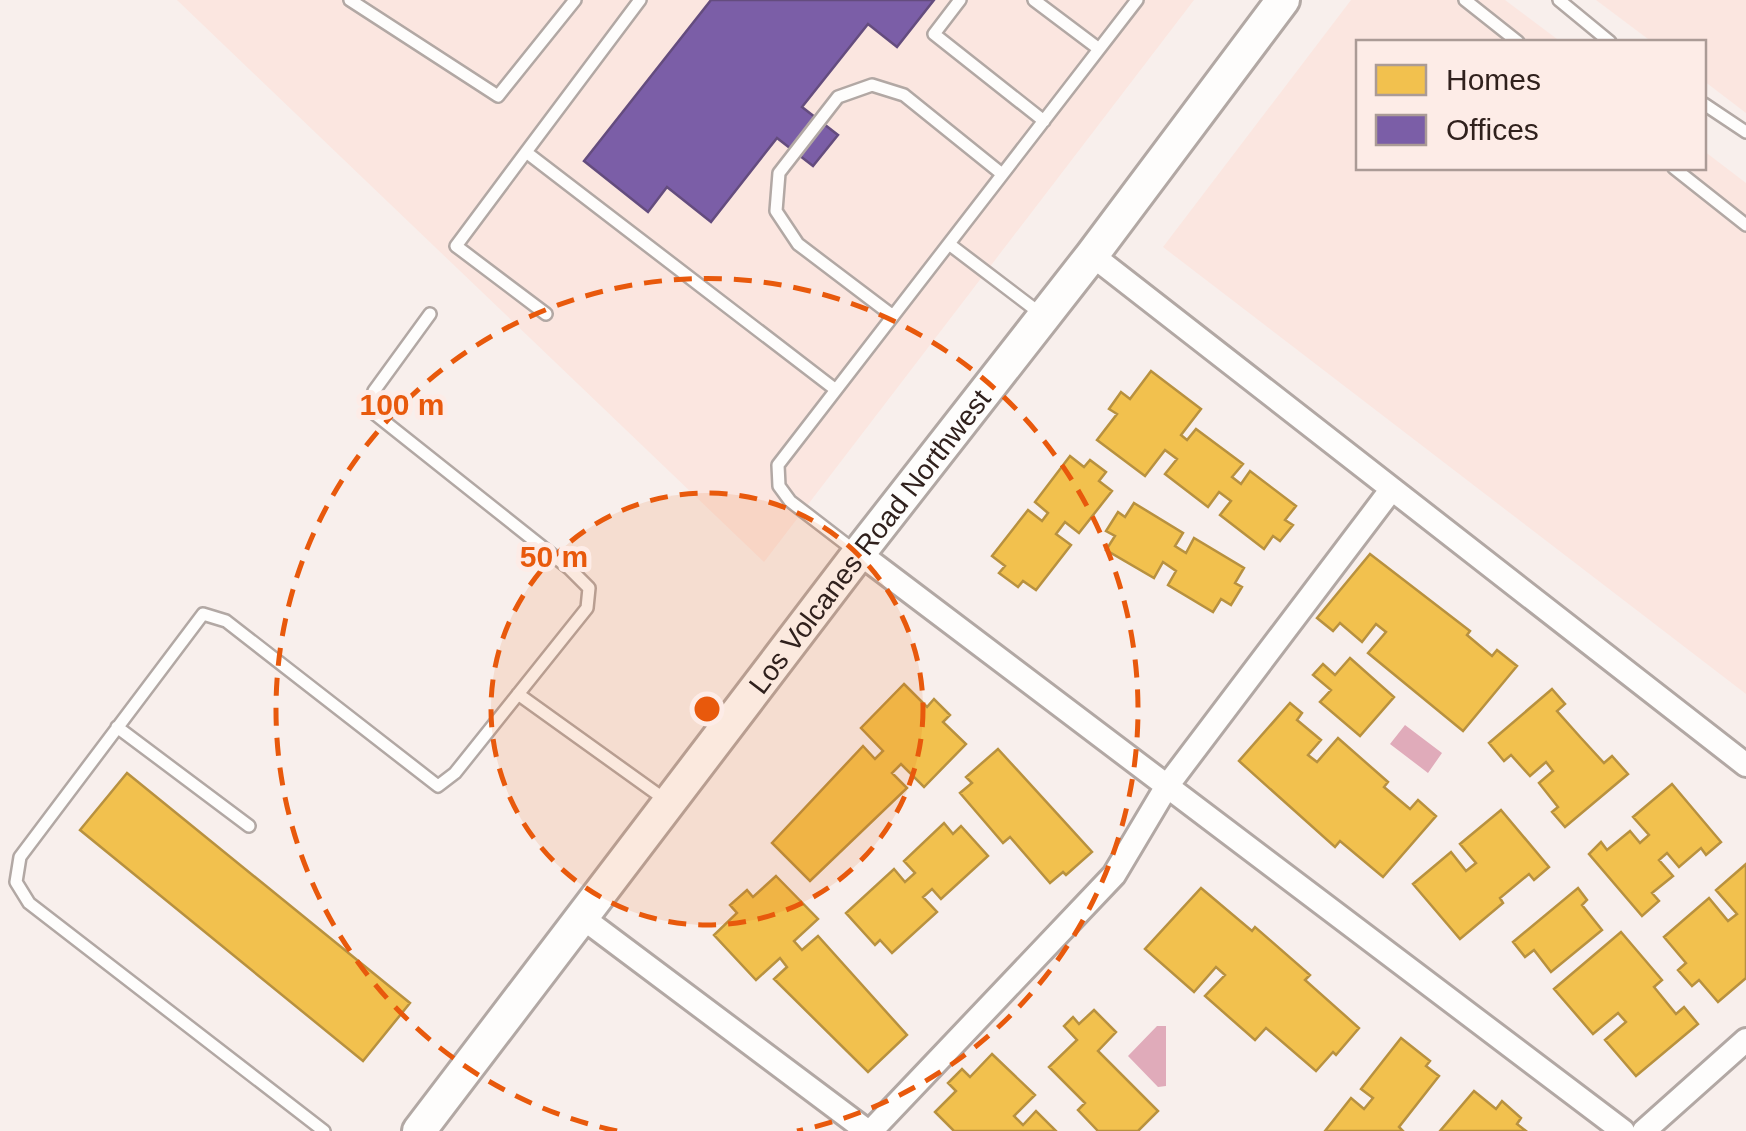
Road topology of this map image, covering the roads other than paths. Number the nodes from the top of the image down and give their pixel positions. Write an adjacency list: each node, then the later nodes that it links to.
1 (350, 0): 2 (lane)
2 (575, 0)
3 (640, 0): 16 (lane)
4 (960, 0): 14 (lane)
5 (1034, 0): 12 (lane)
6 (1137, 0): 12 (lane)
7 (1283, 0): 21 (street, Los Volcanes Road Northwest)
8 (1465, 0): 10 (lane)
9 (1559, 0): 11 (lane)
10 (1515, 40)
11 (1608, 40)
12 (1099, 50): 14 (lane)
13 (1706, 105): 15 (lane)
14 (1044, 121): 18 (lane)
15 (1746, 132)
16 (526, 152): 23 (lane); 26 (lane)
17 (1677, 170): 19 (lane)
18 (1002, 174): 20 (lane); 24 (lane)
19 (1746, 225)
20 (948, 244): 24 (lane); 25 (lane)
21 (1092, 255): 25 (street, Los Volcanes Road Northwest); 27 (street)
22 (430, 314): 29 (lane)
23 (546, 314)
24 (893, 316): 26 (lane)
25 (1044, 316): 28 (street, Los Volcanes Road Northwest)
26 (836, 390): 28 (lane)
27 (1391, 490): 31 (street); 32 (street)
28 (858, 553): 32 (street); 33 (street, Los Volcanes Road Northwest)
29 (518, 694): 30 (lane); 33 (lane)
30 (117, 727): 34 (lane); 37 (lane)
31 (1746, 765)
32 (1167, 786): 39 (street); 40 (street)
33 (670, 803): 35 (street, Los Volcanes Road Northwest)
34 (249, 826)
35 (584, 918): 38 (street, Los Volcanes Road Northwest); 39 (street)
36 (1746, 1040): 41 (street)
37 (324, 1131)
38 (419, 1131)
39 (869, 1131)
40 (1624, 1131)
41 (1644, 1131)

